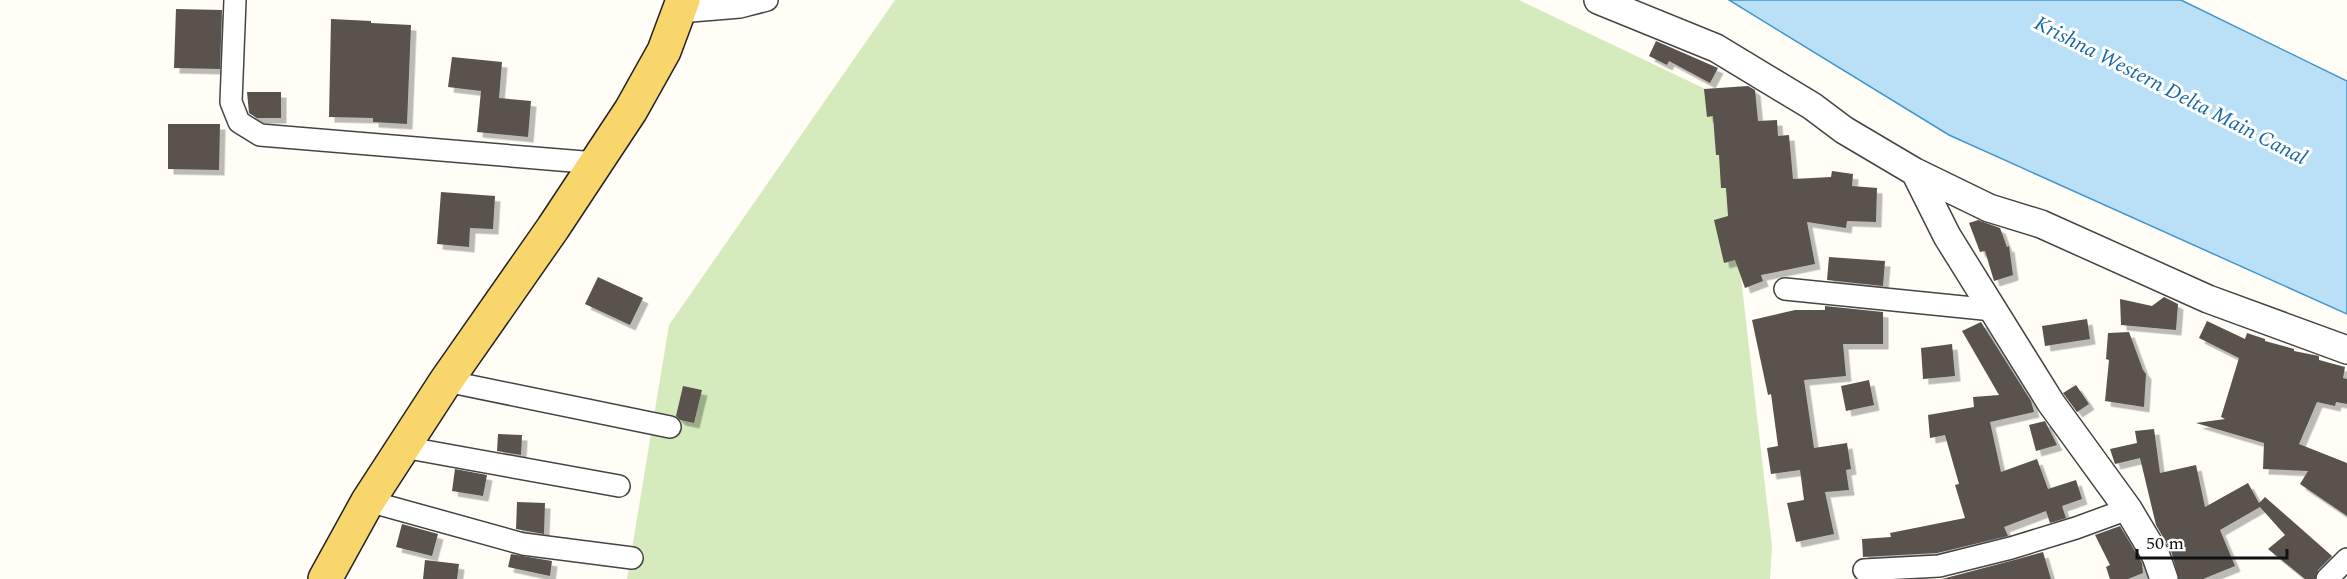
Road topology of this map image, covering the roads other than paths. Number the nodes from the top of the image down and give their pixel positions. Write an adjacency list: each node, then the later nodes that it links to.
1 (235, 0): 5 (street)
2 (767, 0): 4 (street)
3 (1598, 0): 6 (street)
4 (681, 6): 5 (main road)
5 (596, 163): 10 (main road)
6 (1915, 172): 8 (street); 9 (street)
7 (1785, 289): 8 (street)
8 (1994, 310): 15 (street)
9 (2347, 350)
10 (446, 381): 11 (street); 12 (main road)
11 (670, 426)
12 (403, 447): 13 (street); 14 (main road)
13 (619, 486)
14 (368, 501): 16 (street); 19 (main road)
15 (2128, 510): 18 (street); 20 (street)
16 (632, 558)
17 (2347, 559): 21 (street)
18 (1864, 570)
19 (333, 577)
20 (2164, 579)
21 (2327, 579)

